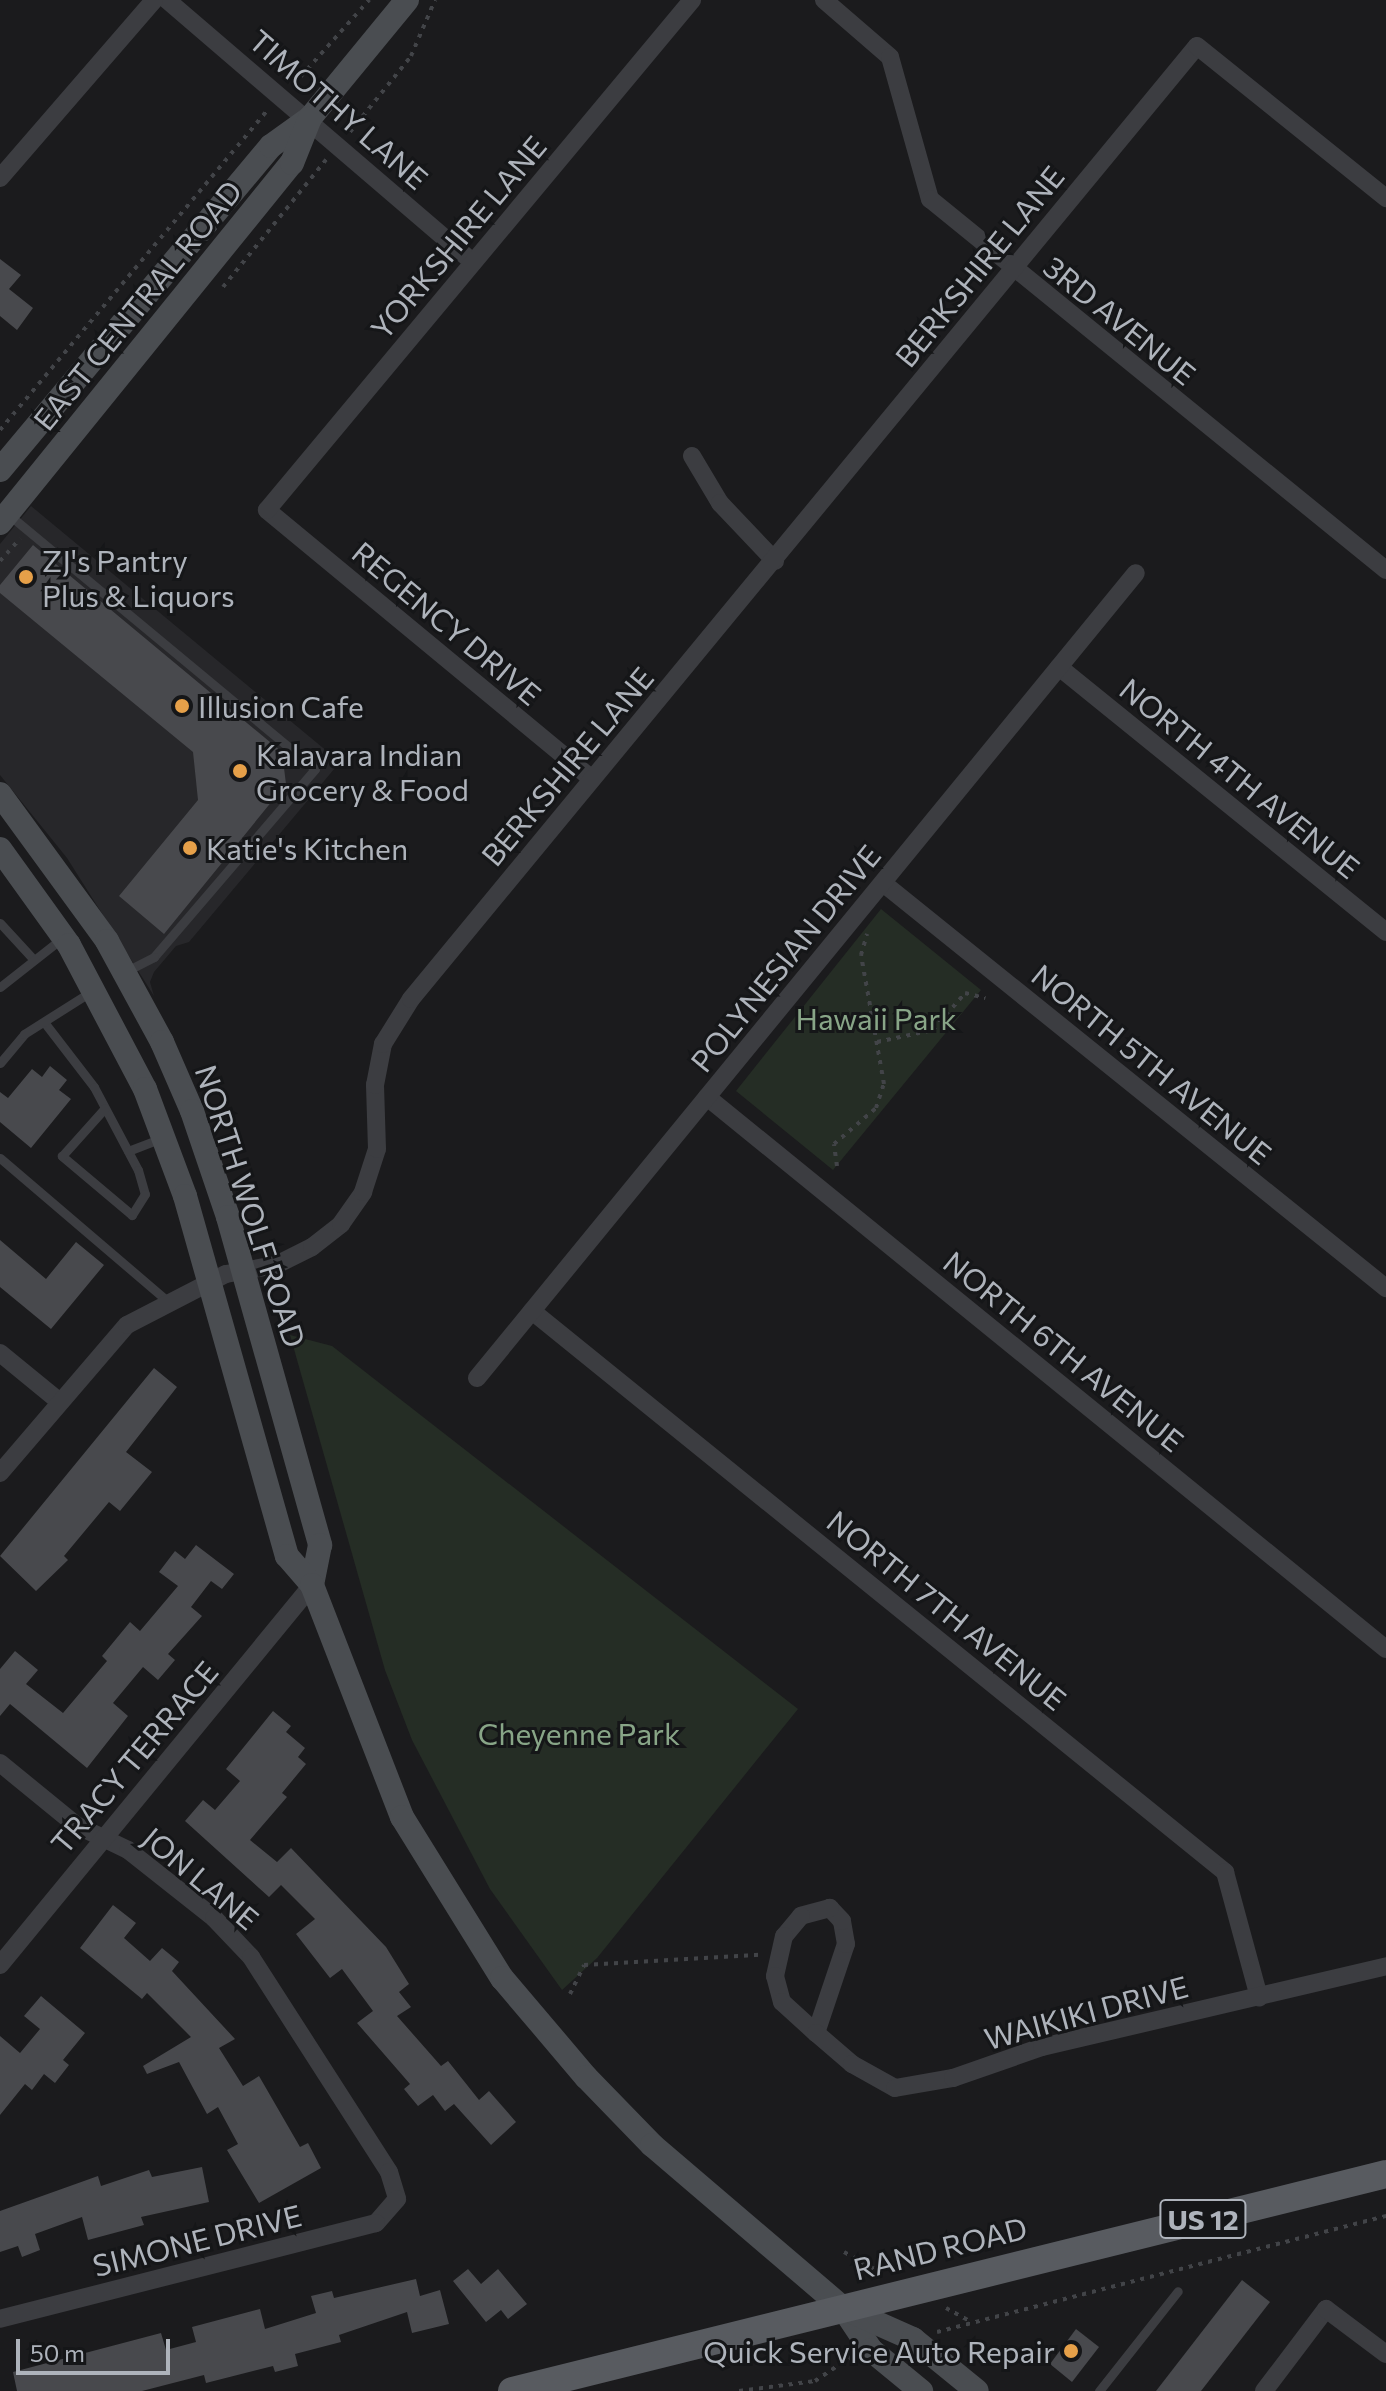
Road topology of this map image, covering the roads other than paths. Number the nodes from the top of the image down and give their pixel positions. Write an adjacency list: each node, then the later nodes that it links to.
1 (154, 0): 7 (street)
2 (167, 0): 6 (street, TIMOTHY LANE)
3 (407, 0): 6 (main road, EAST CENTRAL ROAD)
4 (692, 0): 9 (street, YORKSHIRE LANE)
5 (824, 0): 10 (street, 3RD AVENUE)
6 (310, 118): 9 (street, TIMOTHY LANE); 12 (main road, EAST CENTRAL ROAD); 14 (main road, EAST CENTRAL ROAD)
7 (0, 178)
8 (1386, 198): 10 (street, BERKSHIRE LANE)
9 (473, 262): 13 (street, YORKSHIRE LANE)
10 (1011, 269): 15 (street, BERKSHIRE LANE); 16 (street, 3RD AVENUE)
11 (692, 456): 15 (street)
12 (0, 470)
13 (267, 510): 19 (street, REGENCY DRIVE)
14 (4, 518): 27 (lane)
15 (775, 561): 19 (street, BERKSHIRE LANE)
16 (1386, 570)
17 (1136, 573): 18 (street, POLYNESIAN DRIVE)
18 (1059, 667): 22 (street, POLYNESIAN DRIVE); 24 (street, NORTH 4TH AVENUE)
19 (592, 779): 37 (street, BERKSHIRE LANE)
20 (0, 794): 27 (main road, NORTH WOLF ROAD)
21 (0, 849): 25 (main road, NORTH WOLF ROAD)
22 (883, 883): 32 (street, POLYNESIAN DRIVE); 39 (street, NORTH 5TH AVENUE)
23 (0, 923): 26 (lane)
24 (1386, 932)
25 (63, 936): 26 (lane); 29 (main road, NORTH WOLF ROAD)
26 (34, 960): 28 (lane)
27 (125, 972): 37 (main road, NORTH WOLF ROAD)
28 (0, 987)
29 (95, 989): 30 (lane); 34 (main road, NORTH WOLF ROAD)
30 (44, 1022): 31 (lane); 33 (lane)
31 (0, 1063)
32 (707, 1097): 41 (street, POLYNESIAN DRIVE); 47 (street, NORTH 6TH AVENUE)
33 (105, 1108): 35 (lane); 35 (lane)
34 (164, 1137): 35 (lane); 38 (main road, NORTH WOLF ROAD)
35 (128, 1151)
36 (0, 1158): 40 (lane)
37 (243, 1271): 38 (street, BERKSHIRE LANE); 46 (main road, NORTH WOLF ROAD)
38 (210, 1282): 40 (street, BERKSHIRE LANE); 46 (main road, NORTH WOLF ROAD)
39 (1386, 1288)
40 (170, 1303): 44 (street, BERKSHIRE LANE)
41 (532, 1311): 43 (street, POLYNESIAN DRIVE); 52 (street, NORTH 7TH AVENUE)
42 (0, 1353): 44 (street)
43 (477, 1378)
44 (60, 1402): 45 (street, BERKSHIRE LANE)
45 (0, 1473)
46 (312, 1585): 49 (street, TRACY TERRACE); 57 (main road, NORTH WOLF ROAD)
47 (1386, 1649)
48 (0, 1763): 49 (street, JON LANE)
49 (103, 1837): 50 (street, TRACY TERRACE); 55 (street, JON LANE)
50 (0, 1965)
51 (1386, 1966): 52 (street, WAIKIKI DRIVE)
52 (1259, 1997): 53 (street, WAIKIKI DRIVE)
53 (816, 2033): 53 (street, WAIKIKI DRIVE)
54 (1386, 2174): 57 (main road, RAND ROAD / US 12)
55 (397, 2199): 58 (street, SIMONE DRIVE)
56 (1178, 2291): 63 (lane)
57 (843, 2308): 60 (main road, RAND ROAD / US 12); 61 (main road, NORTH WOLF ROAD); 62 (main road, NORTH WOLF ROAD)
58 (0, 2319)
59 (1386, 2354): 64 (street)
60 (512, 2391)
61 (921, 2391)
62 (977, 2391)
63 (1099, 2391)
64 (1264, 2391)

